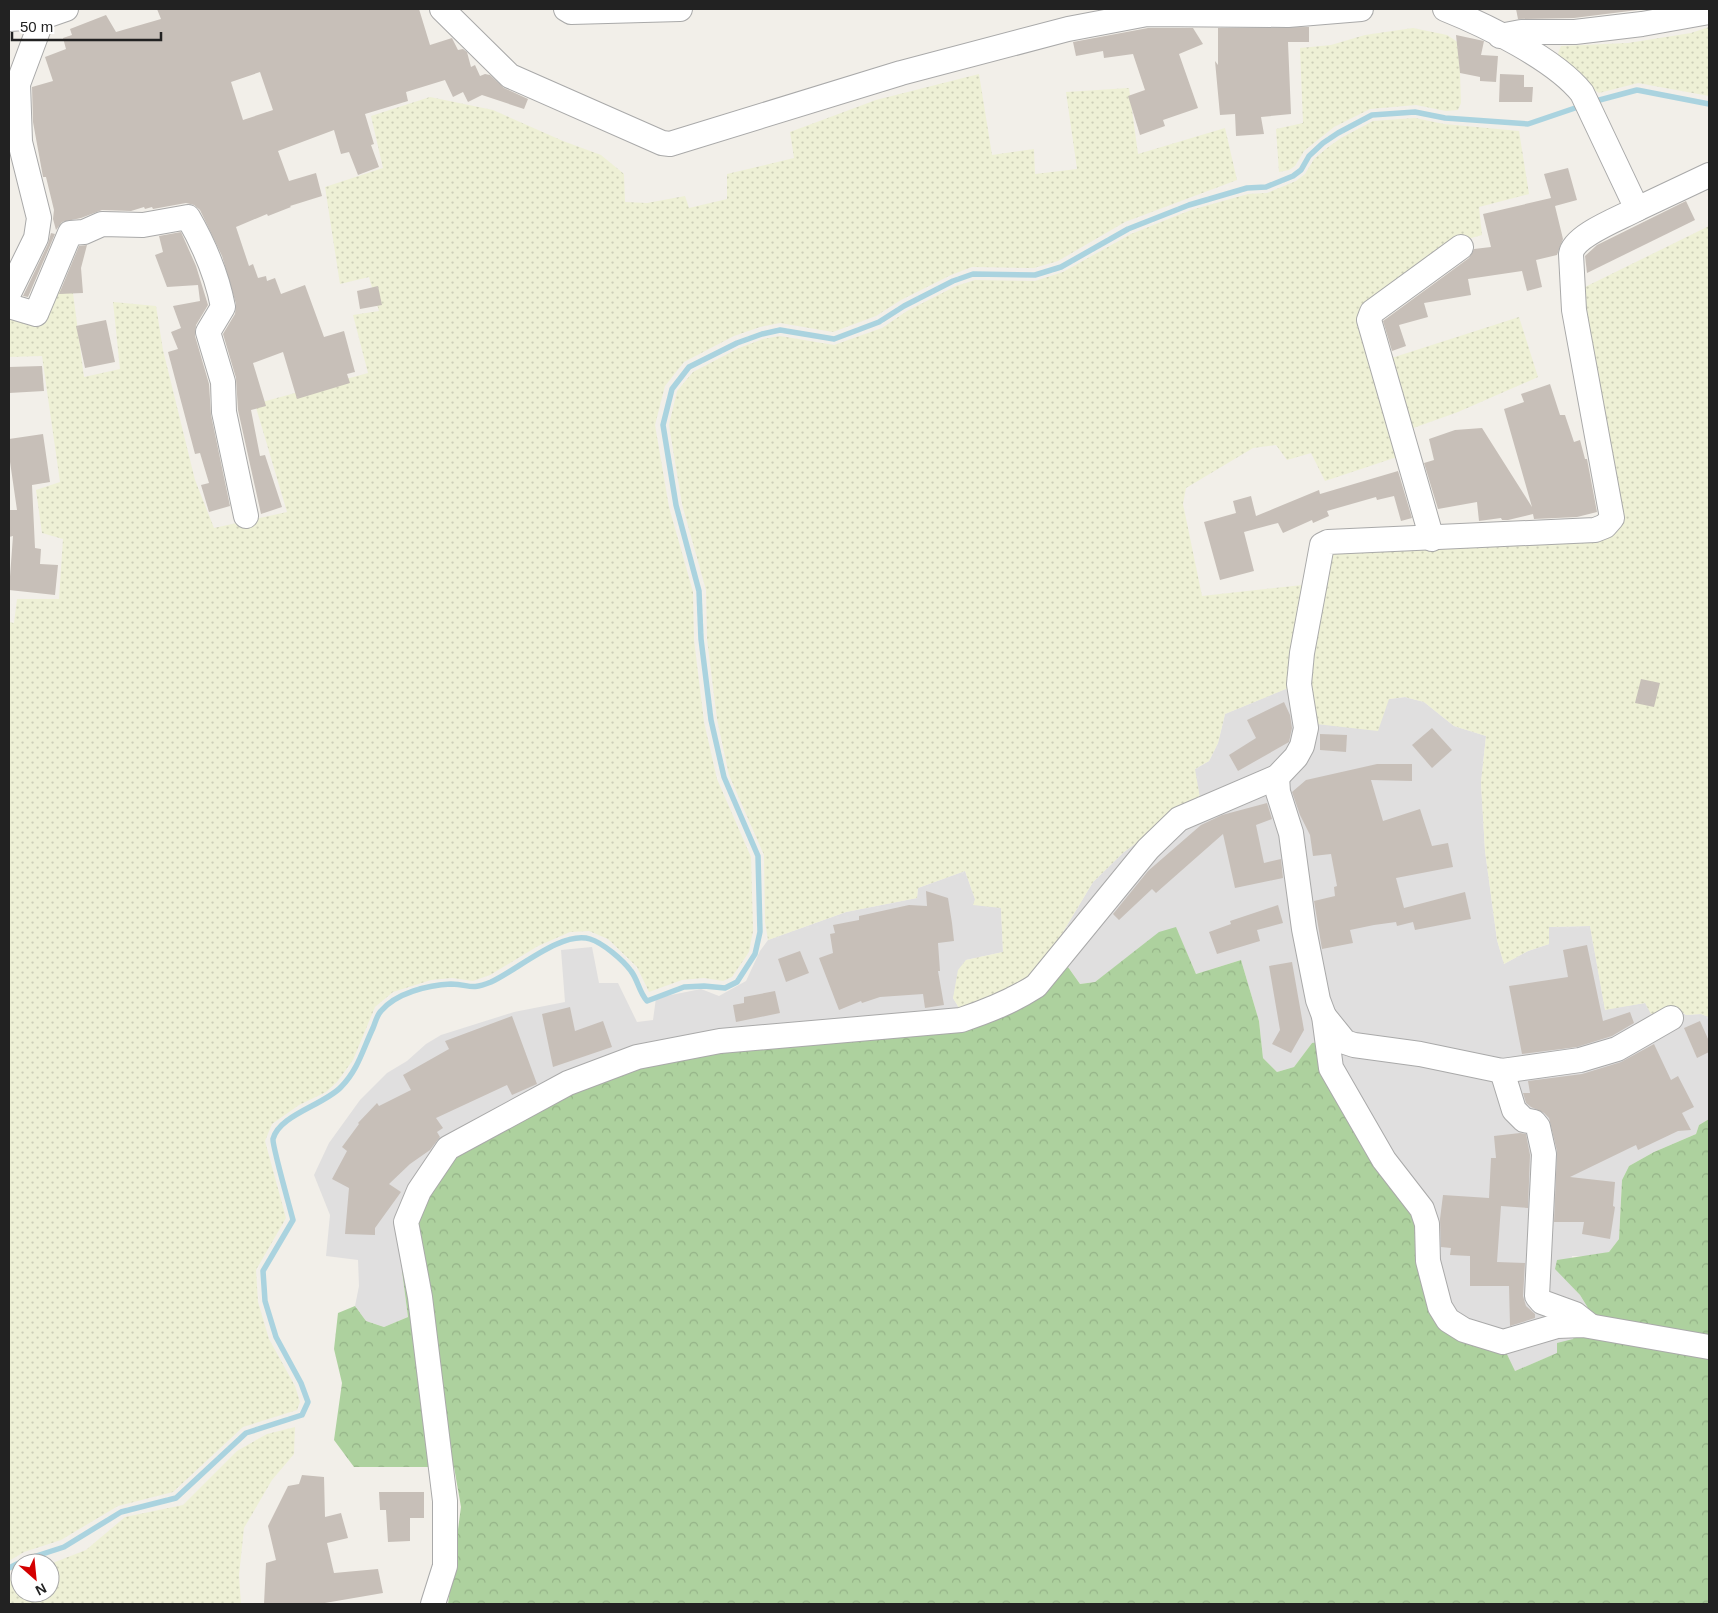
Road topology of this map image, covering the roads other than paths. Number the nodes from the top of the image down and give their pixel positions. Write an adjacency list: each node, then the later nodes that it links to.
1 (66, 9): 8 (street)
2 (442, 9): 5 (street)
3 (566, 9): 4 (street)
4 (680, 9)
5 (1361, 9)
6 (1445, 9): 10 (street)
7 (1709, 12): 10 (street)
8 (43, 17): 9 (street); 14 (street)
9 (9, 19)
10 (1500, 36): 12 (street)
11 (1709, 175): 12 (street)
12 (1637, 209): 17 (street)
13 (1461, 247): 17 (street)
14 (9, 293)
15 (9, 306): 16 (street)
16 (246, 516)
17 (1432, 539): 18 (street)
18 (1277, 777): 19 (street); 24 (street)
19 (1324, 1016): 21 (street); 22 (street)
20 (1671, 1018): 21 (street)
21 (1502, 1071): 22 (street)
22 (1590, 1326): 23 (street)
23 (1709, 1347)
24 (432, 1604)

